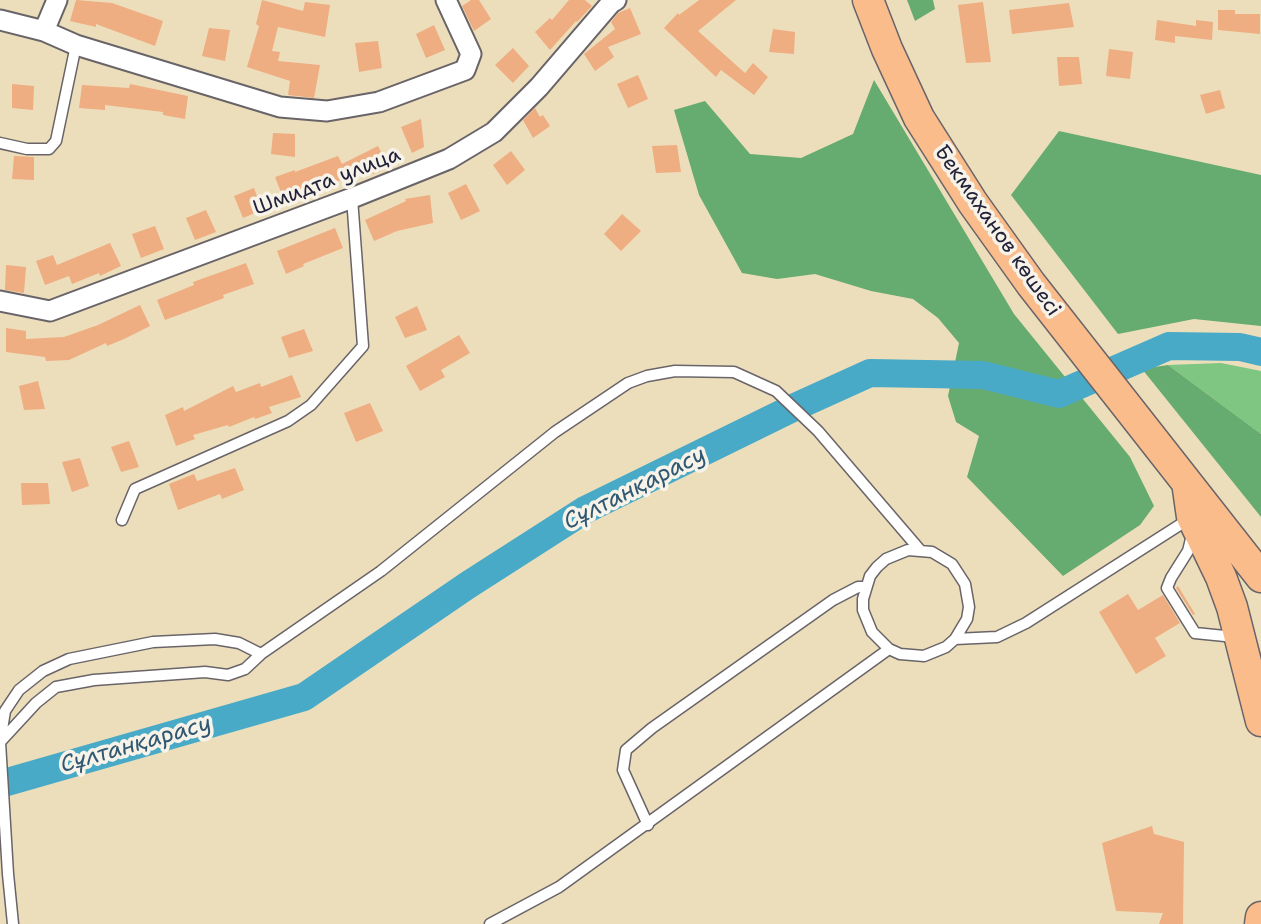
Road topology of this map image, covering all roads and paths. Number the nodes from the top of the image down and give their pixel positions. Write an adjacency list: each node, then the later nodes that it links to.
1 (57, 0): 6 (street)
2 (446, 0): 7 (street)
3 (616, 0): 9 (street, Шмидта улица)
4 (868, 0): 11 (main road, Бекмаханов көшесі)
5 (0, 20): 6 (street)
6 (44, 31): 7 (street)
7 (76, 45): 8 (lane)
8 (0, 144)
9 (352, 198): 10 (street, Шмидта улица); 12 (lane)
10 (0, 301)
11 (1201, 513): 14 (main road); 16 (lane); 18 (main road); 18 (lane)
12 (122, 520)
13 (920, 550): 15 (lane); 16 (lane); 19 (lane)
14 (1261, 577)
15 (865, 587): 17 (lane); 22 (lane)
16 (955, 639): 17 (lane)
17 (889, 649): 22 (lane)
18 (1244, 650): 20 (main road)
19 (261, 654): 21 (lane); 21 (lane)
20 (1261, 721)
21 (0, 742): 24 (lane)
22 (648, 825): 25 (lane)
23 (1261, 917): 26 (main road)
24 (13, 924)
25 (490, 924)
26 (1260, 924)

